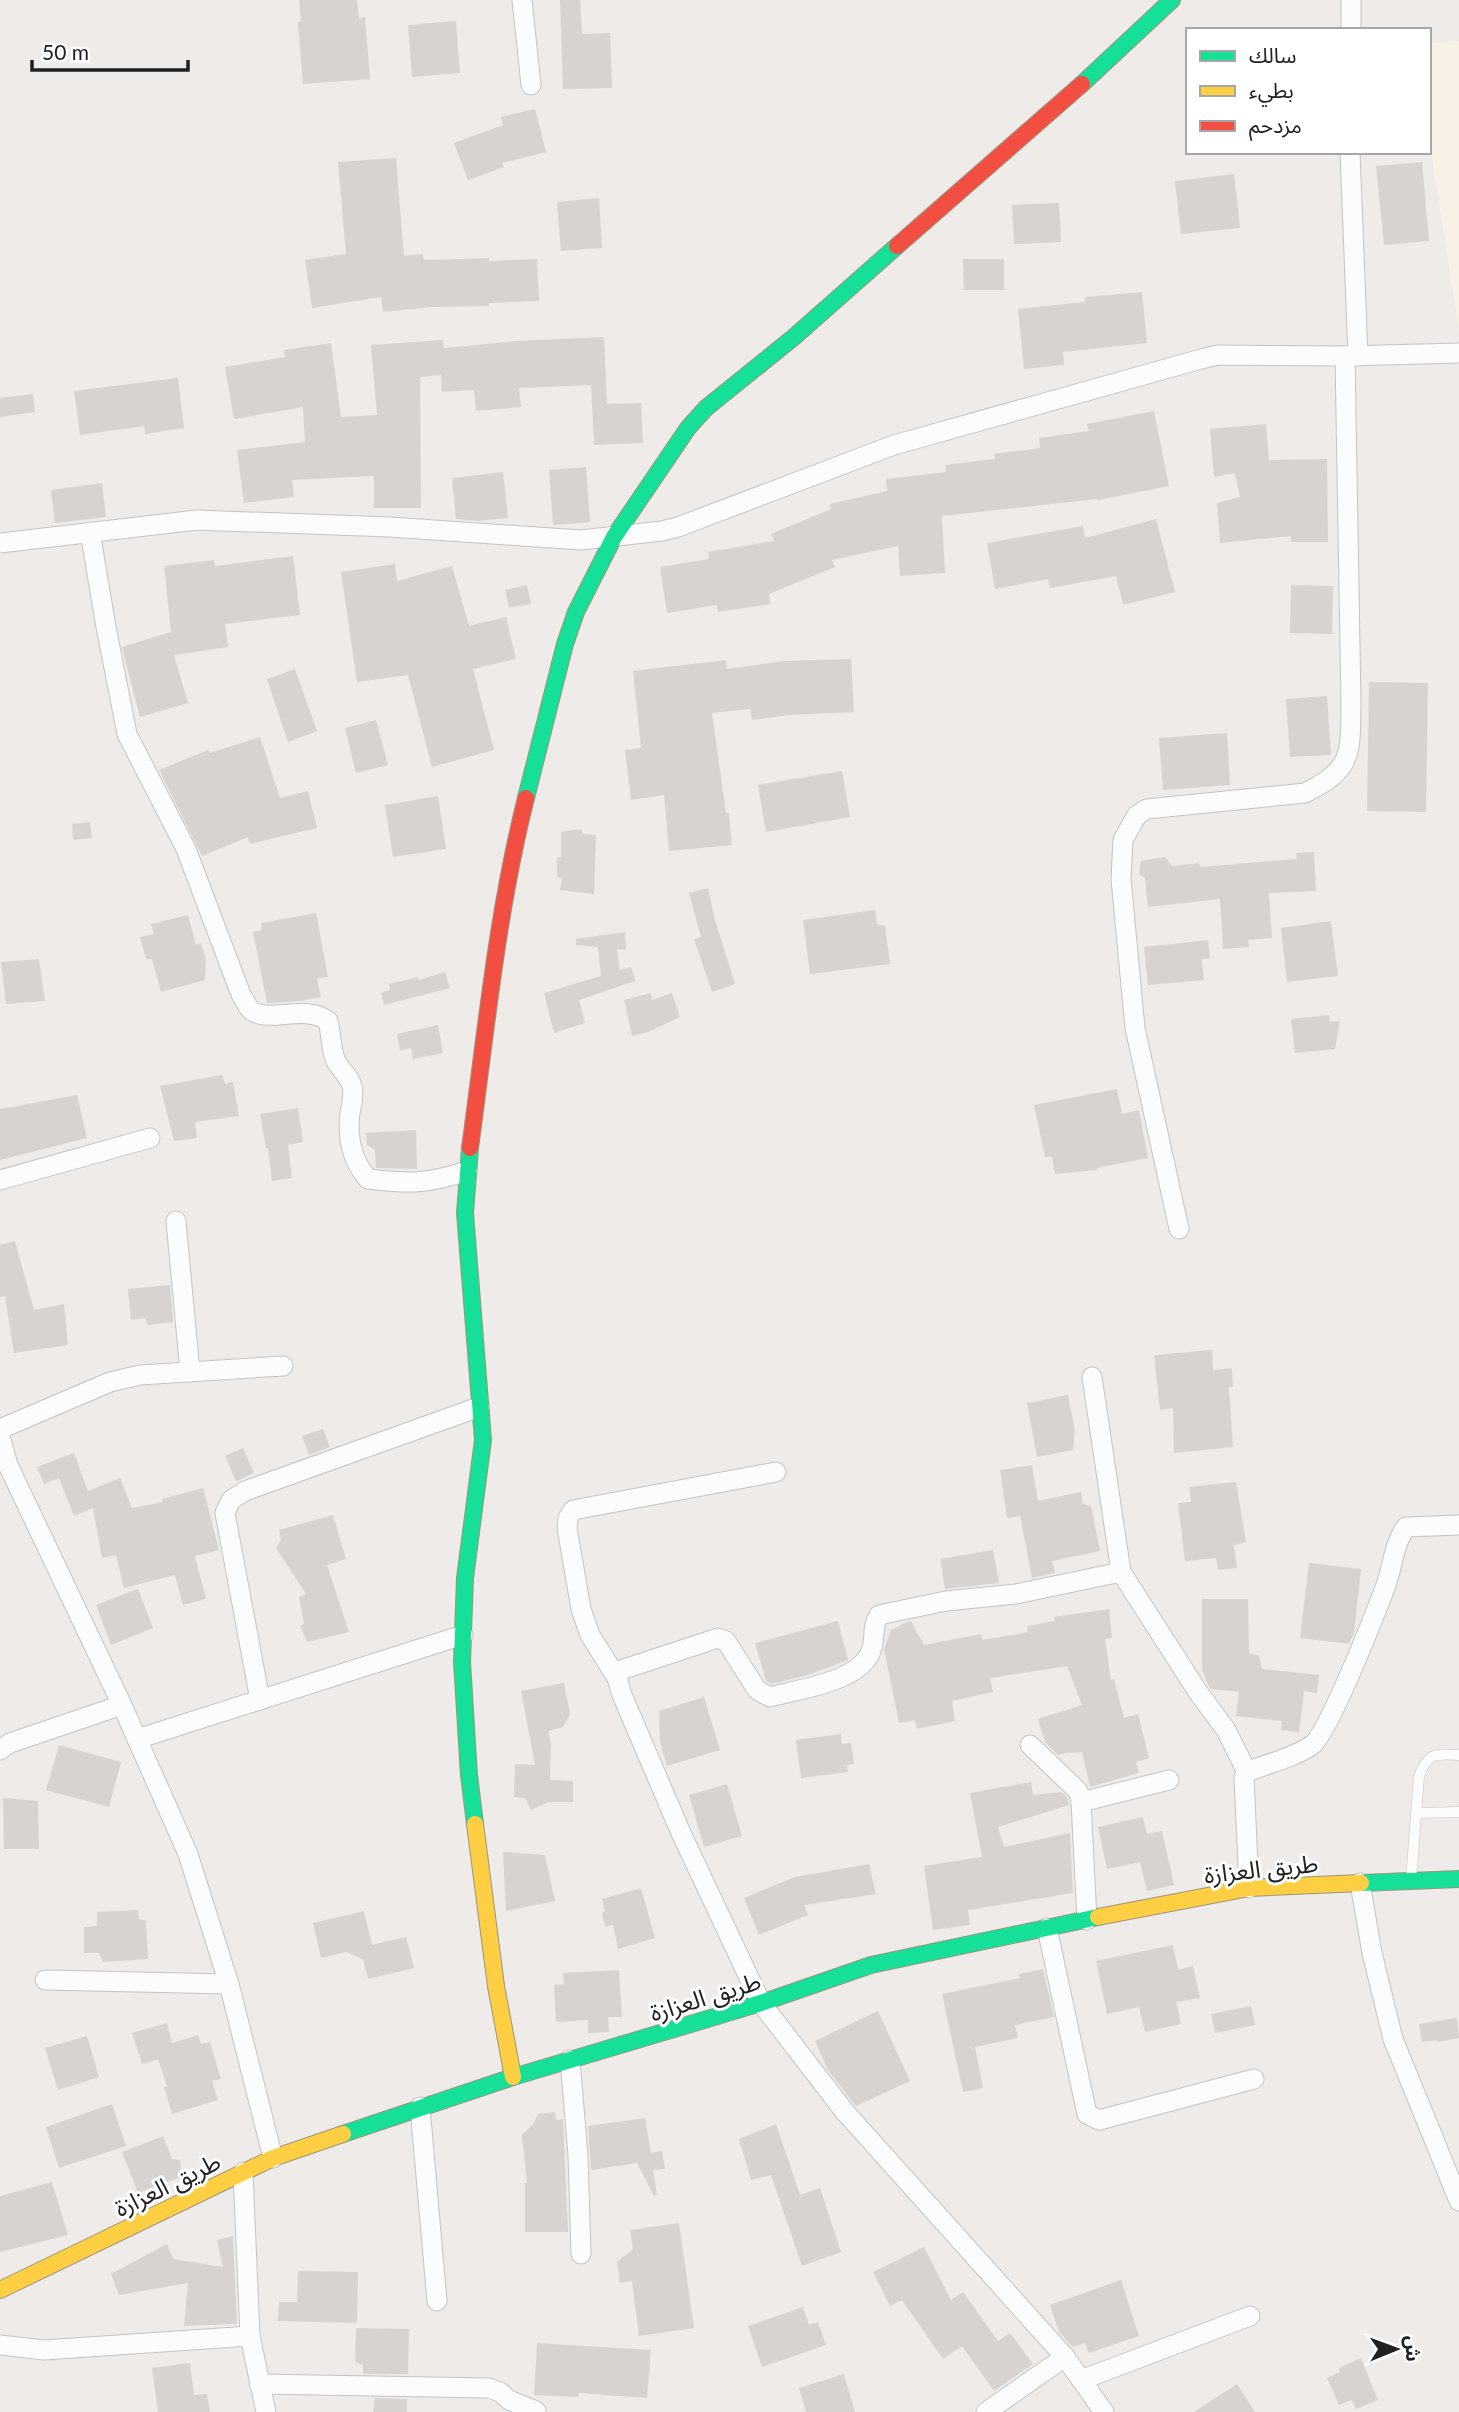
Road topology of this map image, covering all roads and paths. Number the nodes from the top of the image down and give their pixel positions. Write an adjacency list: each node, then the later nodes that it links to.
1 (522, 0): 5 (street)
2 (1172, 0): 10 (street)
3 (1351, 0): 4 (street)
4 (1351, 28)
5 (531, 85)
6 (1350, 154): 8 (street)
7 (1459, 353): 8 (street)
8 (1352, 356): 10 (street); 16 (street)
9 (90, 532): 10 (street); 11 (street); 13 (street)
10 (614, 537): 13 (street)
11 (0, 543)
12 (150, 1138): 14 (street)
13 (467, 1171): 20 (street)
14 (0, 1180)
15 (176, 1221): 18 (street)
16 (1179, 1229)
17 (283, 1366): 18 (street)
18 (190, 1372): 21 (street)
19 (1092, 1377): 26 (street)
20 (479, 1407): 27 (street); 29 (street)
21 (0, 1429)
22 (0, 1436): 23 (street)
23 (4, 1466): 30 (street)
24 (776, 1472): 28 (street)
25 (1459, 1525): 35 (street)
26 (1121, 1572): 28 (street); 35 (street)
27 (463, 1635): 29 (street); 50 (street)
28 (617, 1678): 48 (street)
29 (260, 1700): 31 (street)
30 (122, 1704): 31 (street); 33 (street)
31 (137, 1739): 47 (street)
32 (1030, 1745): 37 (street)
33 (0, 1750)
34 (1459, 1755): 39 (lane)
35 (1247, 1772): 43 (street)
36 (1169, 1780): 37 (street)
37 (1082, 1802): 44 (street)
38 (1459, 1812): 39 (lane)
39 (1416, 1813): 41 (lane)
40 (1459, 1879): 41 (street, طريق العزازة)
41 (1410, 1881): 42 (street, طريق العزازة)
42 (1360, 1883): 43 (street, طريق العزازة); 55 (street)
43 (1249, 1888): 44 (street, طريق العزازة)
44 (1087, 1920): 45 (street, طريق العزازة)
45 (1047, 1928): 48 (street, طريق العزازة); 51 (street)
46 (45, 1980): 47 (street)
47 (229, 1984): 53 (street)
48 (761, 2003): 49 (street, طريق العزازة); 62 (street)
49 (570, 2060): 50 (street, طريق العزازة); 56 (street)
50 (513, 2077): 52 (street, طريق العزازة)
51 (1254, 2079)
52 (420, 2108): 53 (street, طريق العزازة); 58 (street)
53 (273, 2158): 54 (street, طريق العزازة)
54 (243, 2172): 57 (street, طريق العزازة); 60 (street)
55 (1459, 2201)
56 (581, 2254)
57 (0, 2290)
58 (437, 2301)
59 (1250, 2316): 63 (street)
60 (250, 2336): 61 (street); 64 (street)
61 (0, 2345)
62 (1065, 2357): 63 (street); 65 (street)
63 (1081, 2380): 68 (street)
64 (260, 2384): 66 (street); 67 (street)
65 (995, 2409)
66 (536, 2411)
67 (266, 2412)
68 (1104, 2412)

